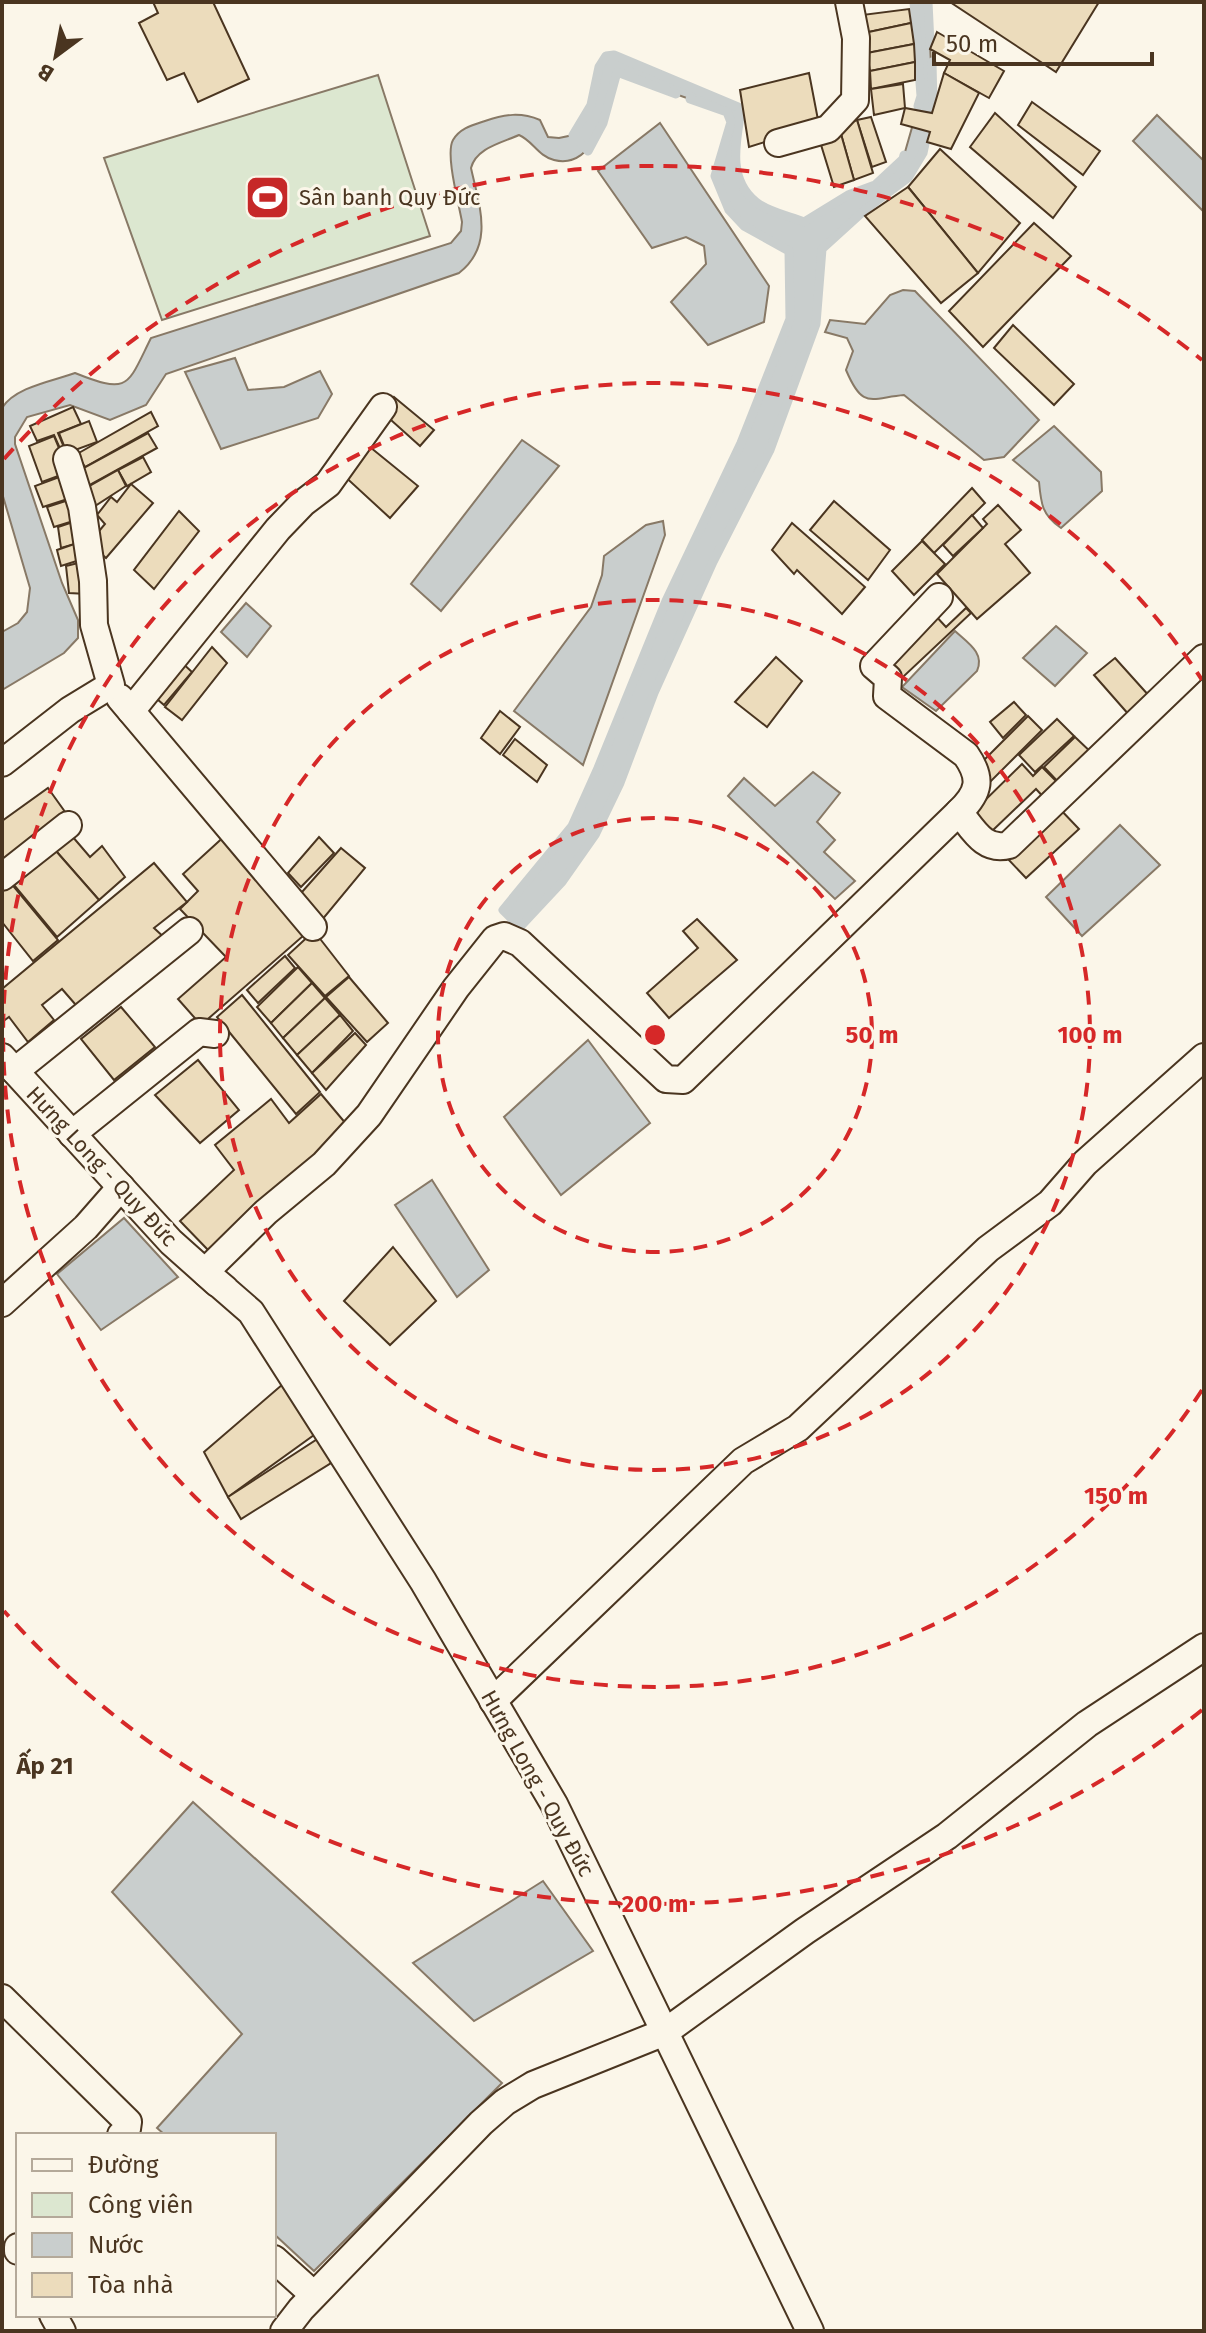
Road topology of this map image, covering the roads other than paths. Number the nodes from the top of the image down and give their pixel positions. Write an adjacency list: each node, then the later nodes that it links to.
1 (849, 2): 2 (street)
2 (778, 143)
3 (383, 407): 8 (street)
4 (67, 459): 7 (street)
5 (939, 597): 10 (street)
6 (1204, 658): 10 (street)
7 (111, 685): 8 (street); 9 (street)
8 (131, 711): 13 (street)
9 (2, 763)
10 (959, 812): 20 (street)
11 (68, 825): 12 (street)
12 (2, 877)
13 (313, 927)
14 (189, 931): 17 (street)
15 (215, 1034): 18 (street)
16 (1204, 1057): 23 (street)
17 (8, 1064): 18 (street, Hưng Long - Quy Đức)
18 (72, 1134): 19 (street, Hưng Long - Quy Đức)
19 (121, 1187): 20 (street, Hưng Long - Quy Đức); 21 (street)
20 (215, 1280): 23 (street, Hưng Long - Quy Đức)
21 (2, 1303)
22 (1204, 1647): 25 (street)
23 (493, 1701): 25 (street, Hưng Long - Quy Đức)
24 (2, 1998): 26 (street)
25 (665, 2032): 28 (street); 30 (street, Hưng Long - Quy Đức)
26 (127, 2133)
27 (276, 2261): 28 (street)
28 (314, 2295): 29 (street)
29 (284, 2331)
30 (810, 2331)

